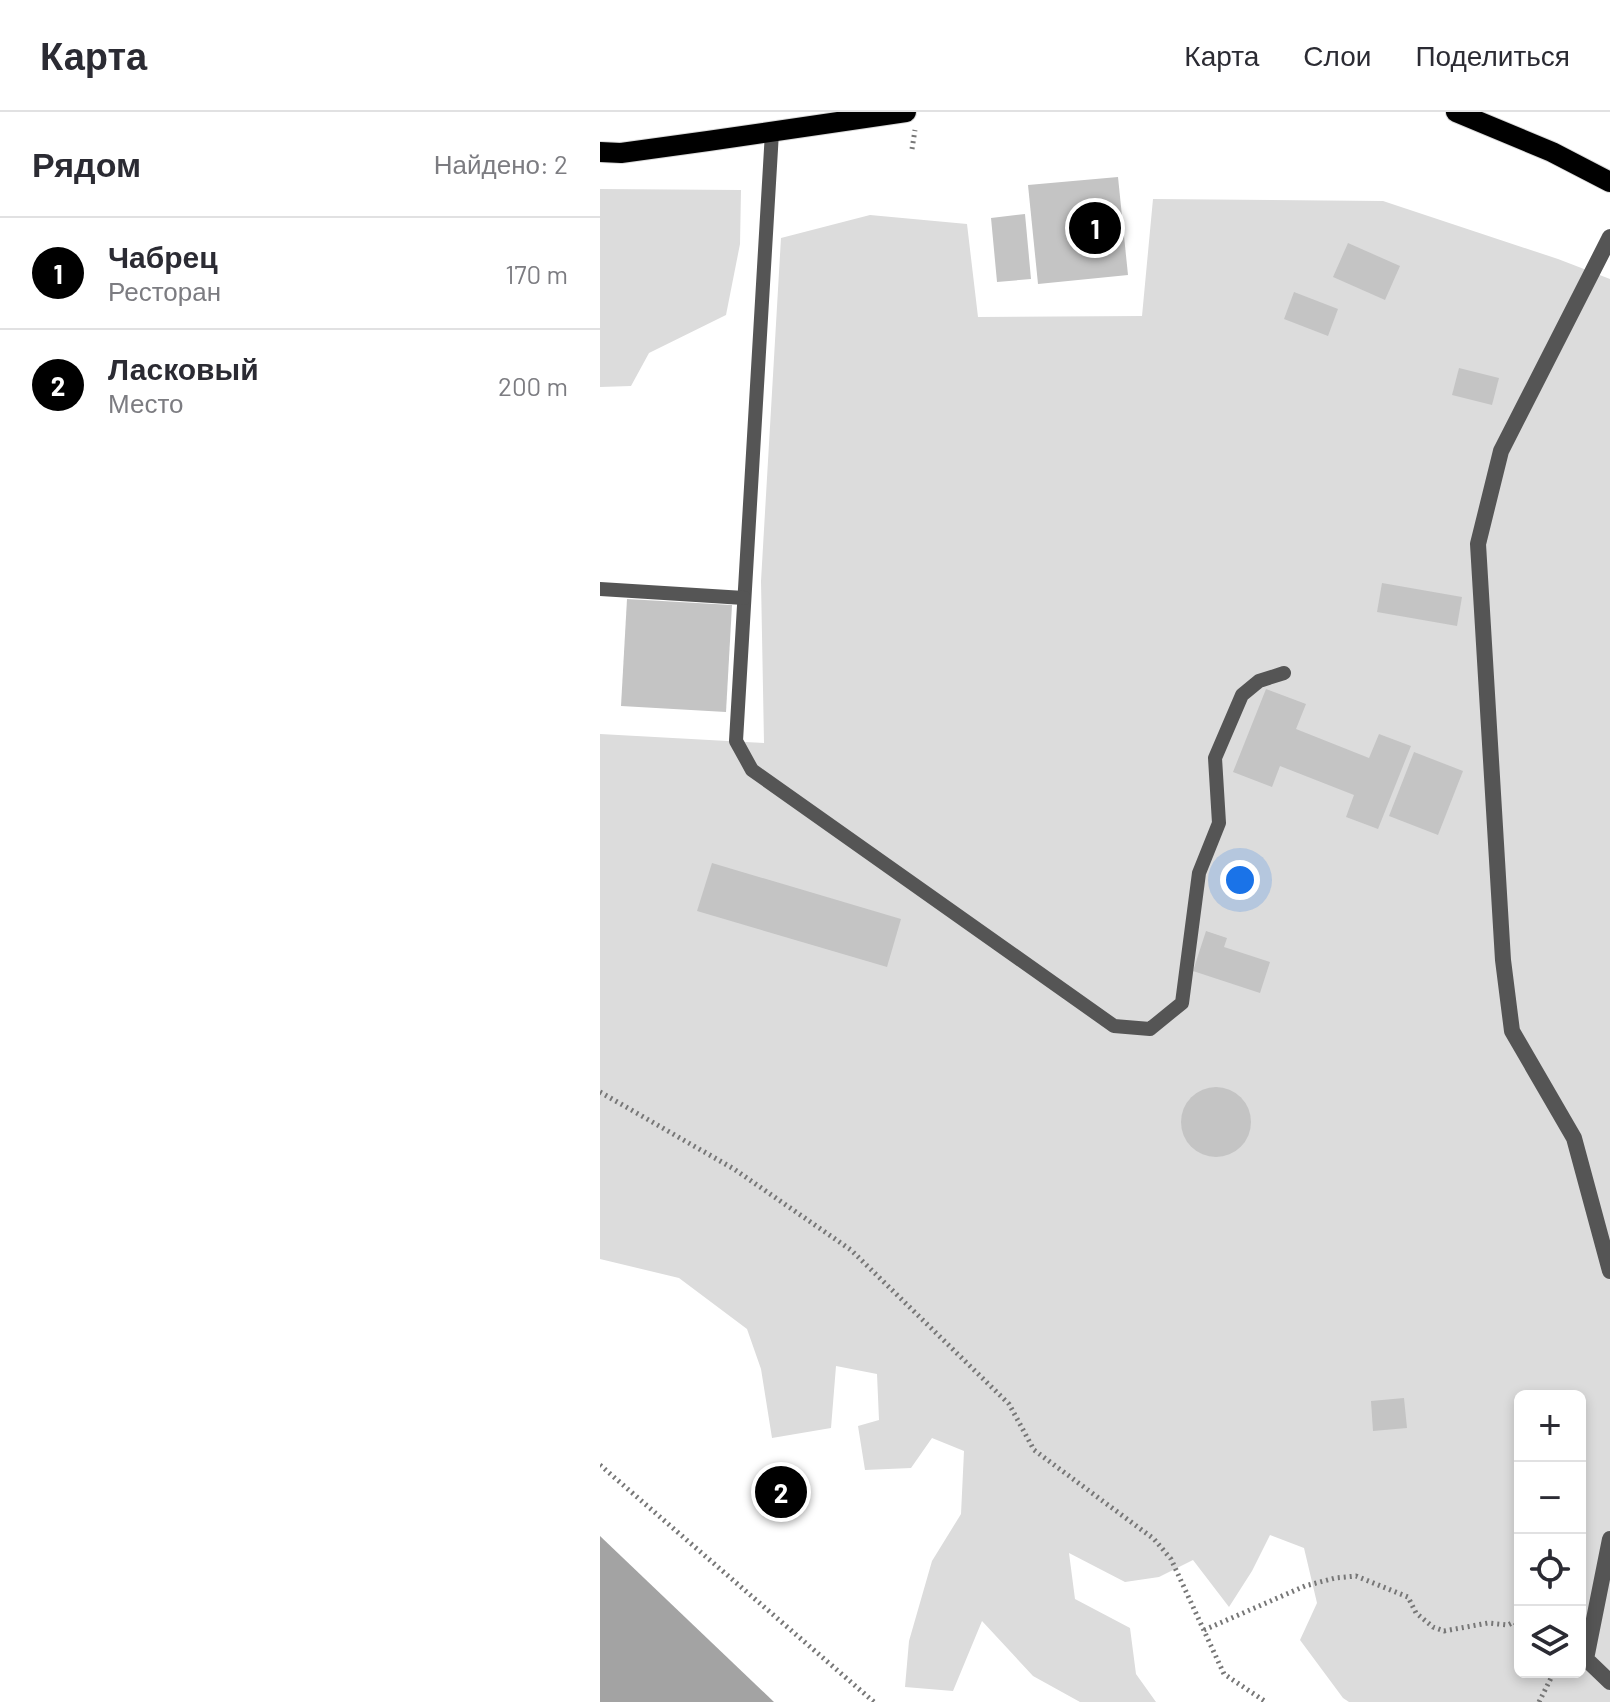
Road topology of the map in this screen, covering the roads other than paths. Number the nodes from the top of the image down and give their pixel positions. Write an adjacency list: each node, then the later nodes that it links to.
1 (1456, 112): 5 (main road)
2 (911, 119): 3 (main road)
3 (772, 132): 4 (main road); 8 (lane)
4 (600, 152)
5 (1610, 182)
6 (1610, 237): 10 (street)
7 (600, 589): 8 (lane)
8 (744, 598): 9 (lane)
9 (1284, 673)
10 (1610, 1271)
11 (1610, 1539): 12 (street)
12 (1610, 1682)

